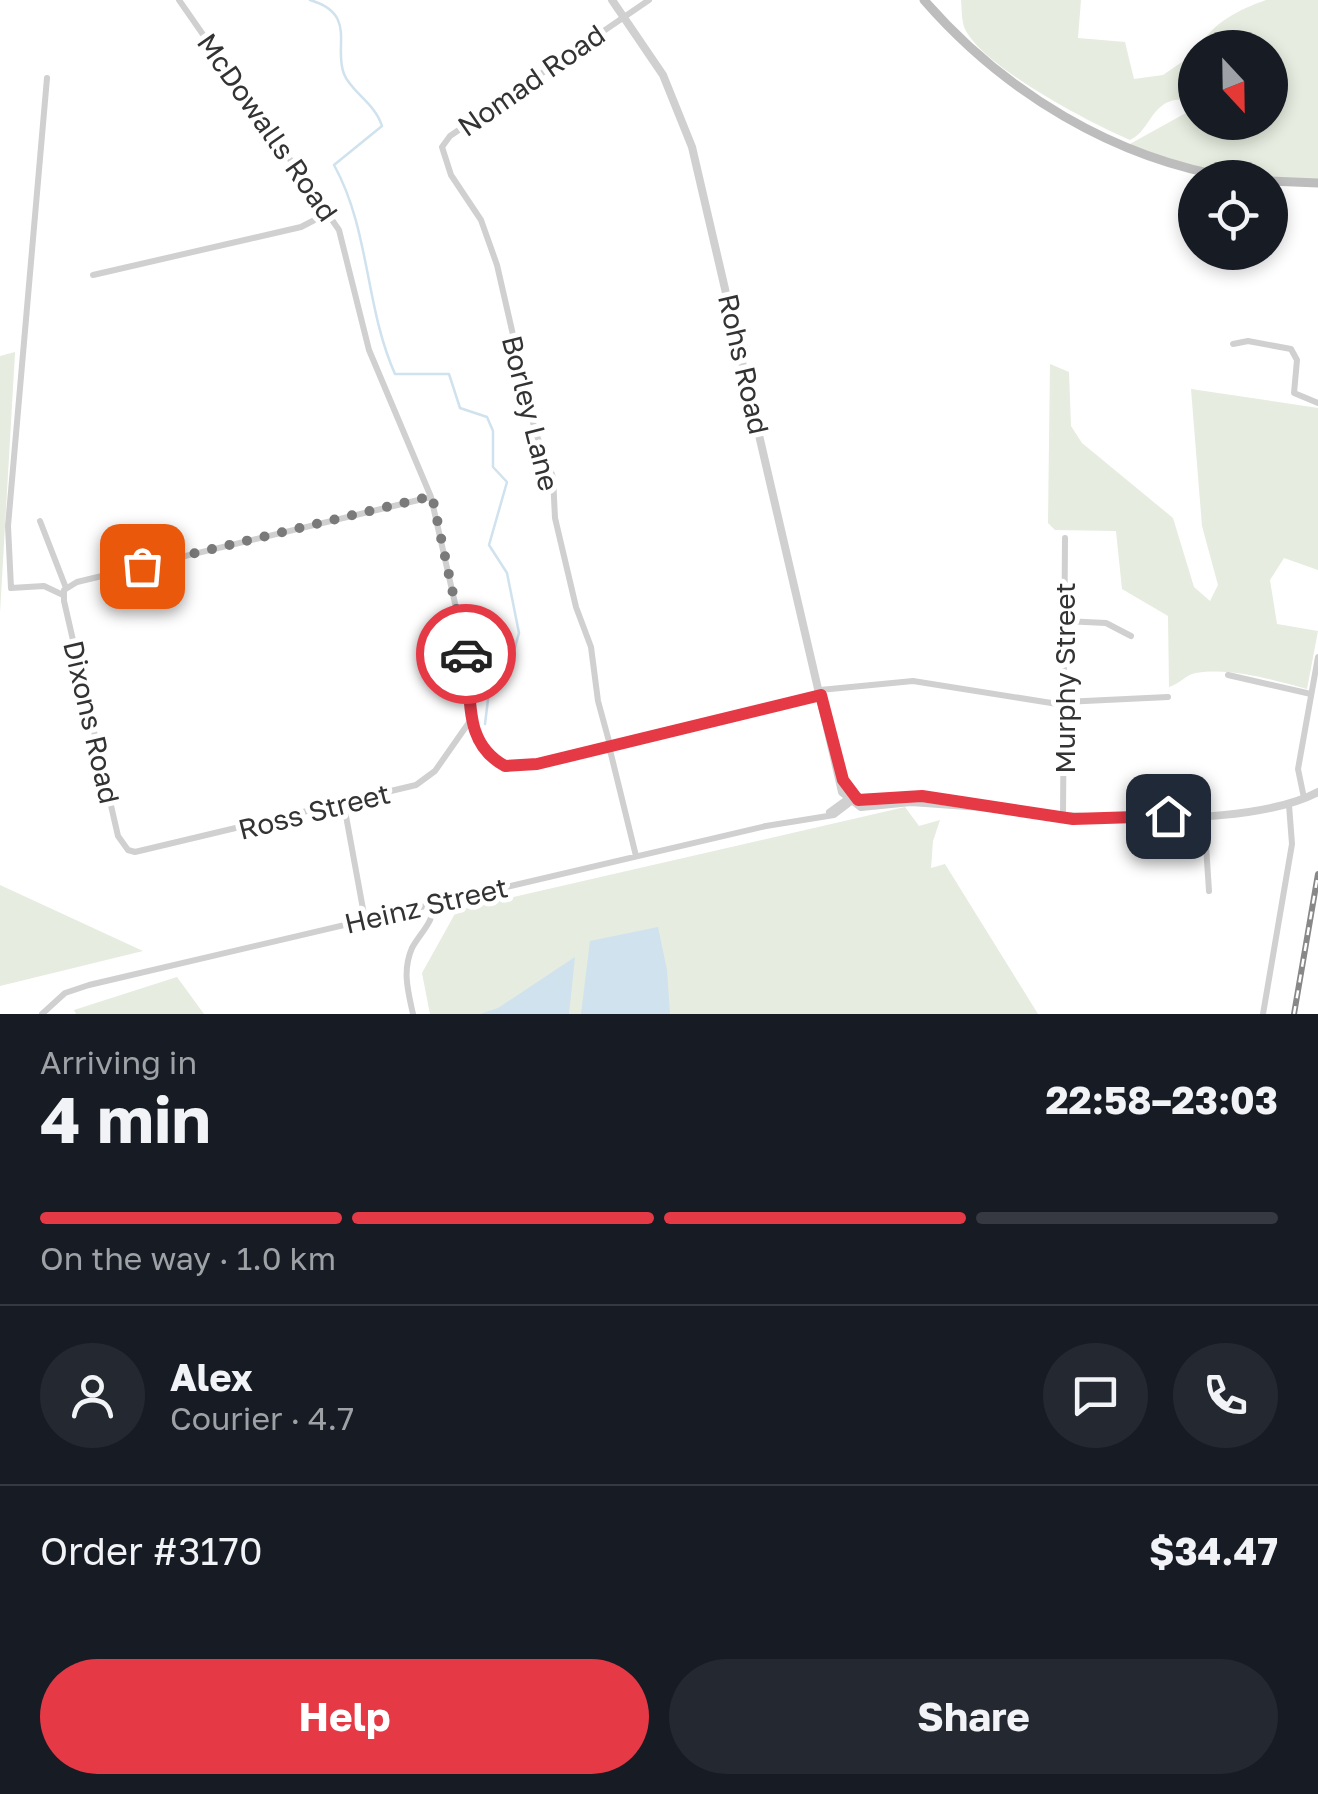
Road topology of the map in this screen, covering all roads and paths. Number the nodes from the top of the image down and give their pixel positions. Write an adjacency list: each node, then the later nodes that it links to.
1 (180, 0): 11 (street, McDowalls Road)
2 (612, 0): 5 (street, Rohs Road)
3 (649, 0): 5 (street, Nomad Road)
4 (924, 0): 8 (main road)
5 (624, 16): 7 (street, Nomad Road); 23 (street, Rohs Road)
6 (48, 78): 18 (street)
7 (442, 148): 28 (street, Borley Lane)
8 (1178, 163)
9 (1288, 182): 10 (main road)
10 (1318, 182)
11 (328, 212): 12 (street); 15 (street, McDowalls Road)
12 (93, 275)
13 (1233, 344): 14 (street)
14 (1318, 402)
15 (432, 496): 18 (street); 27 (street, McDowalls Road)
16 (40, 521): 18 (street, Dixons Road)
17 (1065, 538): 19 (street, Murphy Street)
18 (64, 591): 36 (street, Dixons Road)
19 (1064, 622): 20 (street); 26 (street, Murphy Street)
20 (1131, 636)
21 (1318, 658): 24 (street)
22 (1228, 675): 24 (street)
23 (821, 693): 26 (street); 28 (street); 30 (street, Rohs Road)
24 (1311, 694): 31 (street)
25 (1168, 696): 26 (street)
26 (1064, 704): 35 (street, Murphy Street)
27 (470, 721): 28 (street); 32 (street, Ross Street)
28 (609, 745): 37 (street, Borley Lane)
29 (1318, 792): 31 (street, Heinz Street)
30 (851, 799): 35 (street, Heinz Street); 37 (street, Heinz Street)
31 (1304, 799): 33 (street, Heinz Street)
32 (344, 804): 36 (street, Ross Street); 40 (street)
33 (1289, 806): 34 (street, Heinz Street); 43 (street)
34 (1204, 814): 35 (street, Heinz Street); 38 (street)
35 (1064, 818)
36 (128, 850)
37 (636, 856): 39 (street, Heinz Street)
38 (1209, 892)
39 (433, 904): 40 (street, Heinz Street); 42 (street)
40 (365, 920): 41 (street, Heinz Street)
41 (42, 1014)
42 (413, 1014)
43 (1263, 1014)

